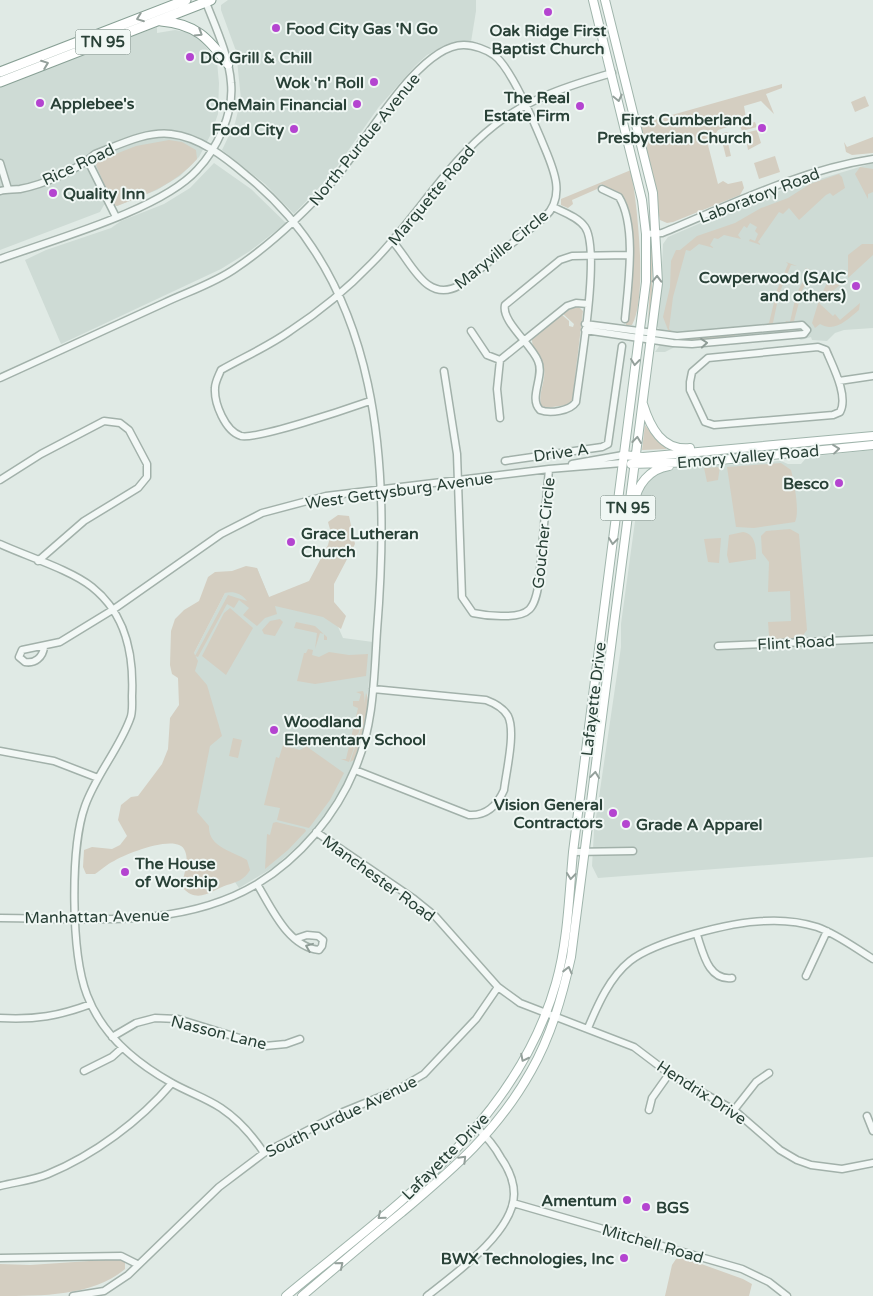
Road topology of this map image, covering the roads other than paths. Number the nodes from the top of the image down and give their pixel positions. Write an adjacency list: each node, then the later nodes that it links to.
1 (186, 0): 8 (highway, TN 95, one-way to 8)
2 (593, 0): 9 (main road, Lafayette Drive / TN 95)
3 (605, 0): 7 (main road, Lafayette Drive / TN 95)
4 (207, 1): 5 (highway, TN 95); 6 (street)
5 (158, 21): 6 (highway, one-way to 6); 10 (highway, TN 95, one-way to 5)
6 (228, 64): 12 (street)
7 (622, 70): 9 (main road); 23 (main road, Lafayette Drive / TN 95)
8 (0, 72)
9 (612, 73): 11 (street, Marquette Road); 22 (main road, Lafayette Drive / TN 95, one-way to 22)
10 (0, 82)
11 (525, 105): 19 (street, Maryville Circle); 21 (street, North Purdue Avenue); 24 (street, Marquette Road)
12 (212, 150): 14 (street, Rice Road); 20 (street); 21 (street, Manhattan Avenue)
13 (873, 159): 23 (street, Laboratory Road)
14 (88, 161): 16 (street, Rice Road); 20 (street)
15 (0, 163): 16 (street)
16 (8, 189): 18 (street, Rice Road)
17 (602, 189): 26 (street)
18 (0, 192)
19 (553, 207): 24 (street, Maryville Circle); 25 (street)
20 (116, 217): 27 (street)
21 (296, 222): 28 (street, Manhattan Avenue); 40 (street, North Purdue Avenue)
22 (646, 234): 23 (street, Laboratory Road); 33 (main road, Lafayette Drive / TN 95)
23 (656, 234): 34 (main road, Lafayette Drive / TN 95, one-way to 23)
24 (393, 242): 28 (street, Marquette Road)
25 (590, 255): 26 (street); 29 (street); 35 (street)
26 (628, 255): 30 (street)
27 (0, 259)
28 (339, 292): 42 (street, Manhattan Avenue); 42 (street, Marquette Road)
29 (588, 304): 31 (street); 35 (street)
30 (625, 319)
31 (585, 327): 33 (street); 35 (street)
32 (470, 331): 37 (street)
33 (639, 335): 34 (street); 48 (main road, Lafayette Drive / TN 95, one-way to 48)
34 (650, 337): 34 (street, one-way to 34); 43 (main road, Lafayette Drive / TN 95)
35 (525, 341): 37 (street)
36 (622, 346): 49 (street, Drive A)
37 (500, 360): 44 (street)
38 (444, 371): 54 (street)
39 (873, 376): 41 (street)
40 (0, 378)
41 (839, 381): 41 (street)
42 (370, 401): 55 (street, Manhattan Avenue)
43 (642, 401): 47 (main road); 50 (main road, Lafayette Drive / TN 95, one-way to 43)
44 (500, 418)
45 (873, 436): 47 (main road, Emory Valley Road)
46 (873, 445): 51 (main road, Emory Valley Road, one-way to 46)
47 (741, 448): 50 (main road, Emory Valley Road)
48 (623, 459): 50 (main road, Emory Valley Road); 52 (street, West Gettysburg Avenue); 69 (main road, Lafayette Drive / TN 95, one-way to 69)
49 (504, 461)
50 (634, 461): 51 (main road, Emory Valley Road); 59 (main road, Lafayette Drive / TN 95)
51 (700, 462): 59 (main road)
52 (549, 469): 54 (street, West Gettysburg Avenue); 54 (street, Goucher Circle)
53 (0, 480): 57 (street)
54 (459, 480): 55 (street, West Gettysburg Avenue)
55 (382, 489): 58 (street, West Gettysburg Avenue); 63 (street, Manhattan Avenue)
56 (0, 544): 57 (street)
57 (38, 561): 58 (street)
58 (114, 609): 62 (street, West Gettysburg Avenue); 66 (street)
59 (615, 614): 70 (main road, Lafayette Drive / TN 95, one-way to 59)
60 (873, 639): 61 (street, Flint Road)
61 (718, 646)
62 (44, 647)
63 (373, 689): 65 (street, Manhattan Avenue); 65 (street)
64 (0, 751): 66 (street)
65 (355, 770): 67 (street, Manhattan Avenue)
66 (98, 778): 73 (street)
67 (316, 832): 71 (street, Manhattan Avenue); 80 (street, Manchester Road)
68 (633, 851): 70 (street)
69 (573, 852): 70 (street); 82 (main road, Lafayette Drive / TN 95, one-way to 82)
70 (585, 853): 83 (main road, Lafayette Drive / TN 95, one-way to 70)
71 (257, 884): 73 (street, Manhattan Avenue); 76 (street)
72 (0, 918): 73 (street, Manhattan Avenue)
73 (76, 918): 81 (street)
74 (827, 931): 75 (street); 77 (street); 78 (street)
75 (697, 935): 79 (street); 85 (street)
76 (296, 939)
77 (873, 959)
78 (806, 976)
79 (732, 978)
80 (498, 987): 82 (street, Manchester Road); 99 (street, South Purdue Avenue)
81 (91, 1004): 84 (street); 86 (street)
82 (545, 1014): 83 (street, Manchester Road); 96 (main road, Lafayette Drive, one-way to 96)
83 (555, 1017): 85 (street, Hendrix Drive); 98 (main road, Lafayette Drive)
84 (0, 1018)
85 (588, 1028): 91 (street, Hendrix Drive)
86 (112, 1037): 87 (street, Nasson Lane); 88 (street)
87 (300, 1039)
88 (122, 1048): 89 (street); 92 (street)
89 (84, 1071)
90 (769, 1073): 94 (street)
91 (669, 1074): 93 (street); 94 (street, Hendrix Drive)
92 (172, 1083): 99 (street); 101 (street)
93 (649, 1110)
94 (734, 1110): 100 (street, Hendrix Drive)
95 (867, 1116): 97 (street)
96 (477, 1128): 98 (street); 105 (main road, Lafayette Drive, one-way to 105)
97 (873, 1131)
98 (485, 1135): 102 (street); 106 (main road, Lafayette Drive, one-way to 98)
99 (264, 1153): 104 (street, South Purdue Avenue)
100 (873, 1163)
101 (0, 1186)
102 (513, 1203): 111 (street); 112 (street, Mitchell Road)
103 (0, 1258): 104 (street)
104 (137, 1264): 107 (street, South Purdue Avenue)
105 (305, 1280): 106 (main road); 109 (main road, Lafayette Drive)
106 (312, 1288): 110 (main road, Lafayette Drive)
107 (104, 1294): 108 (street, South Purdue Avenue)
108 (73, 1296)
109 (286, 1296)
110 (302, 1296)
111 (427, 1296)
112 (787, 1296)

